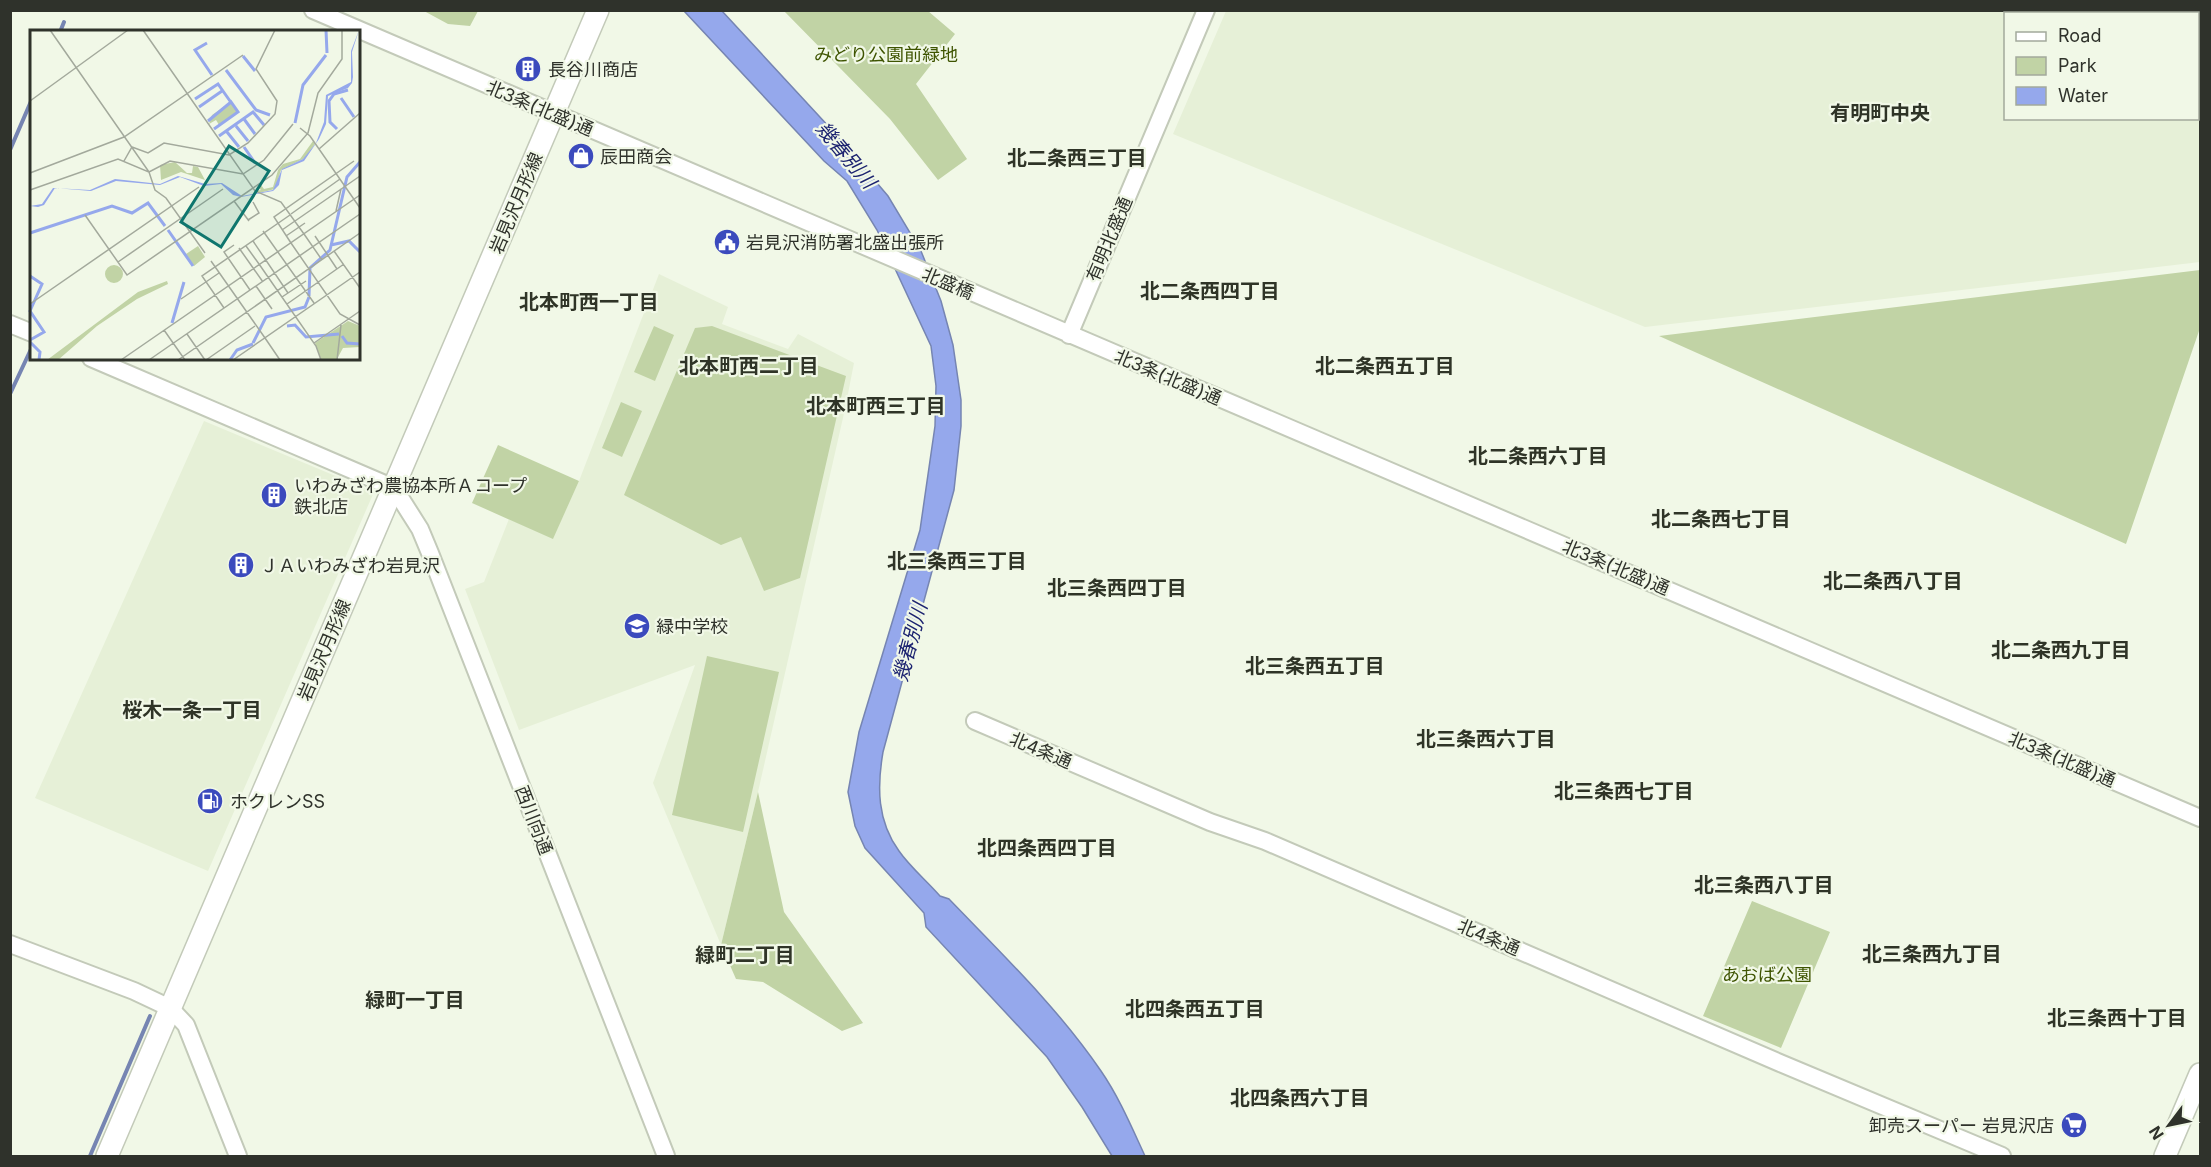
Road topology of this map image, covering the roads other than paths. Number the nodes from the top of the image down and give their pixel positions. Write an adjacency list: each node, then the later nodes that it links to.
1 (313, 10): 5 (street, 北3条(北盛)通)
2 (1206, 10): 11 (street, 有明北盛通)
3 (597, 14): 6 (main road, 岩見沢月形線)
4 (360, 30): 6 (street, 北3条(北盛)通)
5 (360, 30)
6 (555, 114): 7 (street, 北3条(北盛)通); 13 (main road, 岩見沢月形線)
7 (800, 220): 8 (street, 北盛橋)
8 (1030, 319): 11 (street, 北3条(北盛)通)
9 (10, 324): 10 (street)
10 (30, 332)
11 (1069, 335): 15 (street, 北3条(北盛)通)
12 (96, 360): 13 (street)
13 (394, 488): 17 (main road, 岩見沢月形線); 21 (street, 西川向通)
14 (975, 721): 22 (street, 北4条通)
15 (2200, 818)
16 (10, 944): 17 (street)
17 (170, 1008): 19 (main road, 岩見沢月形線); 20 (street)
18 (2200, 1074): 23 (main road)
19 (107, 1156)
20 (238, 1156)
21 (666, 1156)
22 (2002, 1156)
23 (2165, 1156)

